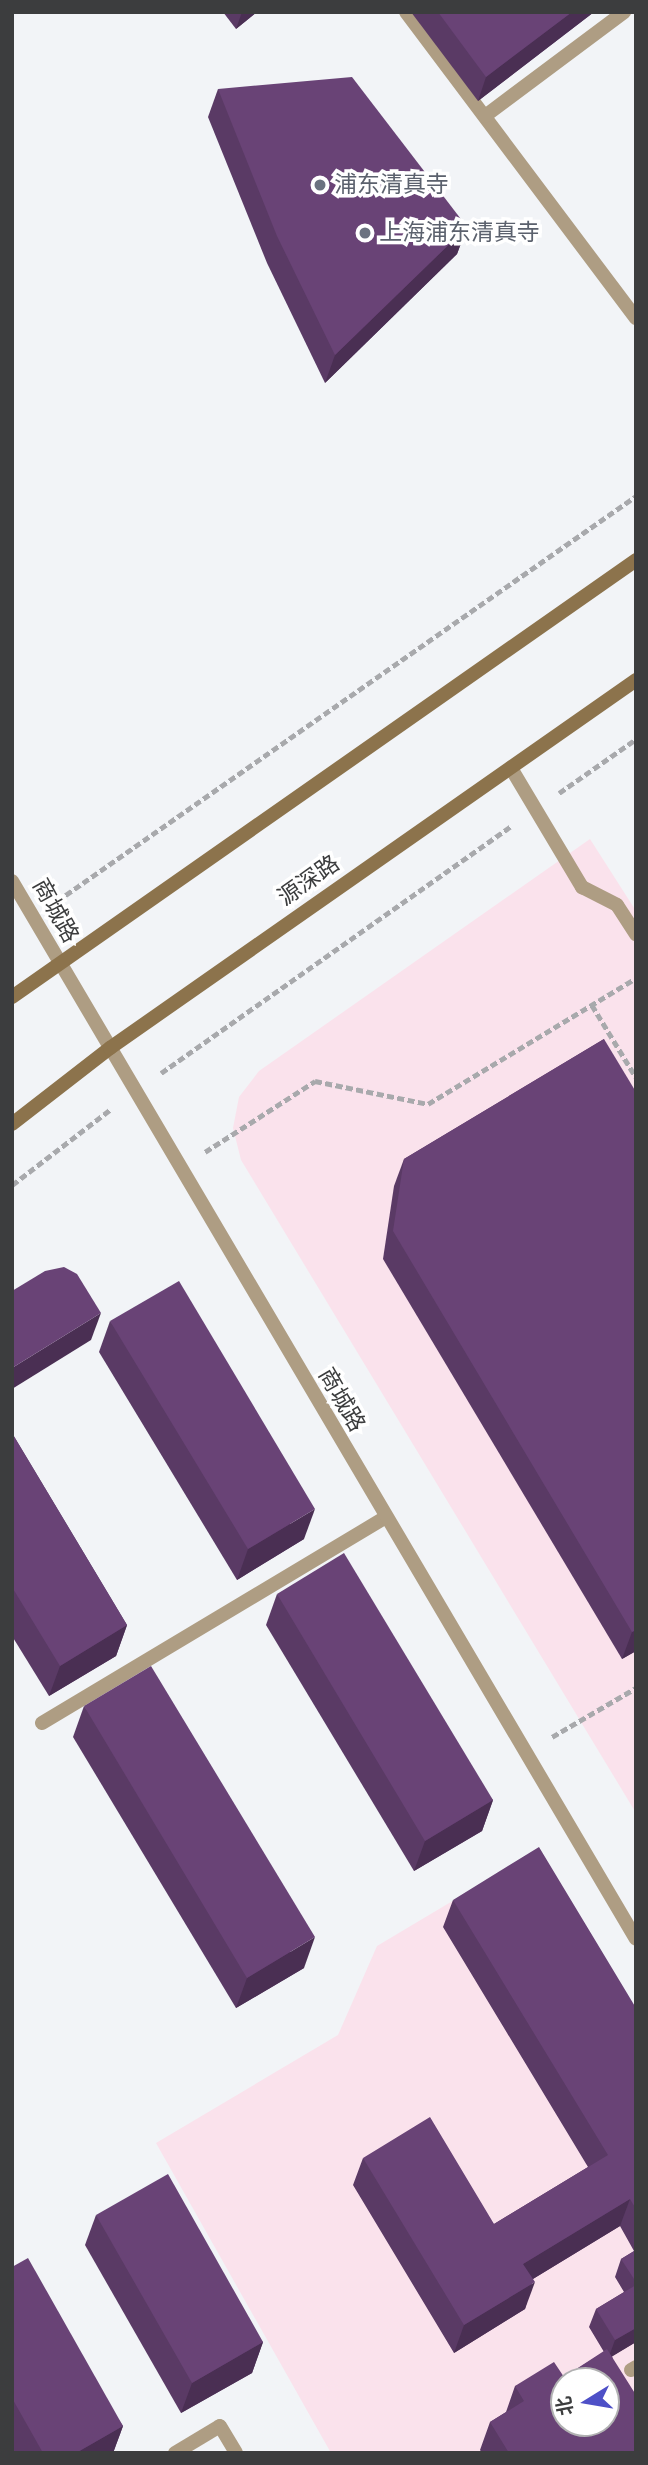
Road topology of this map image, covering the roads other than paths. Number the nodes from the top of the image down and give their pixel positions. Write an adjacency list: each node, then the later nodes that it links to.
1 (406, 12): 3 (street)
2 (624, 12): 3 (street)
3 (485, 116): 4 (street)
4 (636, 318)
5 (636, 559): 10 (main road)
6 (636, 680): 7 (main road, 源深路)
7 (510, 768): 9 (street); 12 (main road, 源深路)
8 (12, 881): 10 (street, 商城路)
9 (636, 934)
10 (57, 962): 11 (main road); 12 (street, 商城路)
11 (12, 997)
12 (110, 1048): 13 (main road, 源深路); 14 (street, 商城路)
13 (12, 1124)
14 (384, 1518): 15 (street); 16 (street, 商城路)
15 (42, 1723)
16 (636, 1939)
17 (175, 2453): 18 (street)
18 (236, 2453)

